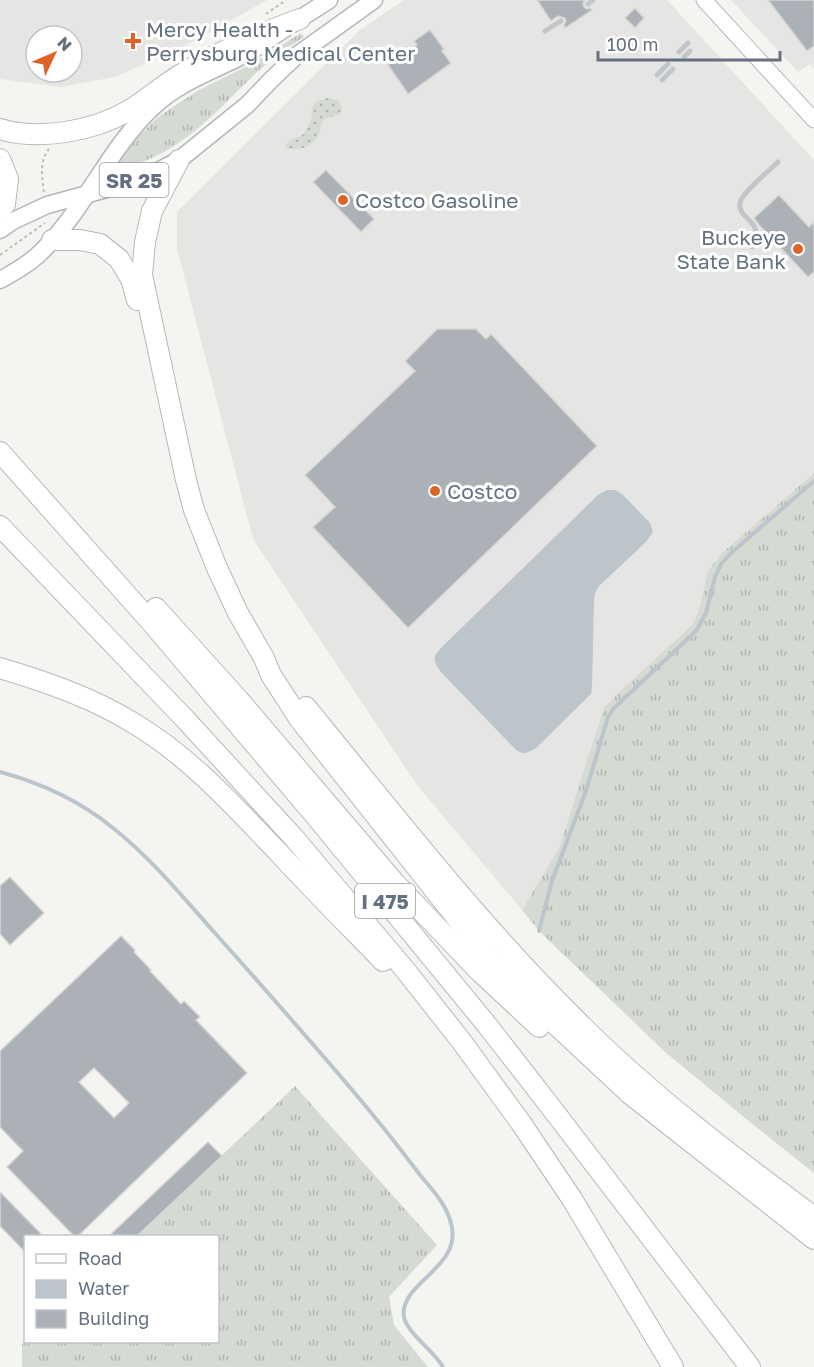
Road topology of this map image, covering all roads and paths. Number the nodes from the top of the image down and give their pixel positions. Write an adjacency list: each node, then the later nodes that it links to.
1 (328, 0): 7 (main road)
2 (360, 0): 9 (main road)
3 (374, 0): 9 (main road)
4 (594, 0): 6 (lane)
5 (704, 0): 17 (street)
6 (588, 4)
7 (300, 19): 18 (highway); 24 (main road)
8 (561, 21): 10 (lane)
9 (344, 22): 21 (main road)
10 (545, 31)
11 (688, 43): 13 (lane)
12 (690, 51): 14 (lane)
13 (679, 52)
14 (684, 57)
15 (668, 64): 16 (lane)
16 (673, 69)
17 (814, 120)
18 (0, 129)
19 (52, 146): 23 (path)
20 (0, 159): 25 (highway)
21 (179, 160): 24 (main road, SR 25); 32 (highway)
22 (778, 162): 29 (lane)
23 (44, 193)
24 (86, 194): 27 (main road, SR 25); 28 (main road)
25 (0, 210)
26 (52, 218): 30 (path)
27 (0, 230)
28 (52, 240): 31 (main road); 32 (highway)
29 (752, 248)
30 (0, 255)
31 (0, 280)
32 (167, 394): 36 (highway)
33 (0, 443): 43 (highway)
34 (0, 452): 45 (highway, I 475)
35 (0, 526): 40 (highway, I 475)
36 (264, 658): 41 (highway); 42 (highway)
37 (0, 662): 39 (highway)
38 (0, 668): 39 (highway)
39 (38, 679): 40 (highway)
40 (462, 1042): 44 (highway, I 475)
41 (814, 1217)
42 (814, 1239)
43 (814, 1249)
44 (670, 1362)
45 (750, 1367)

